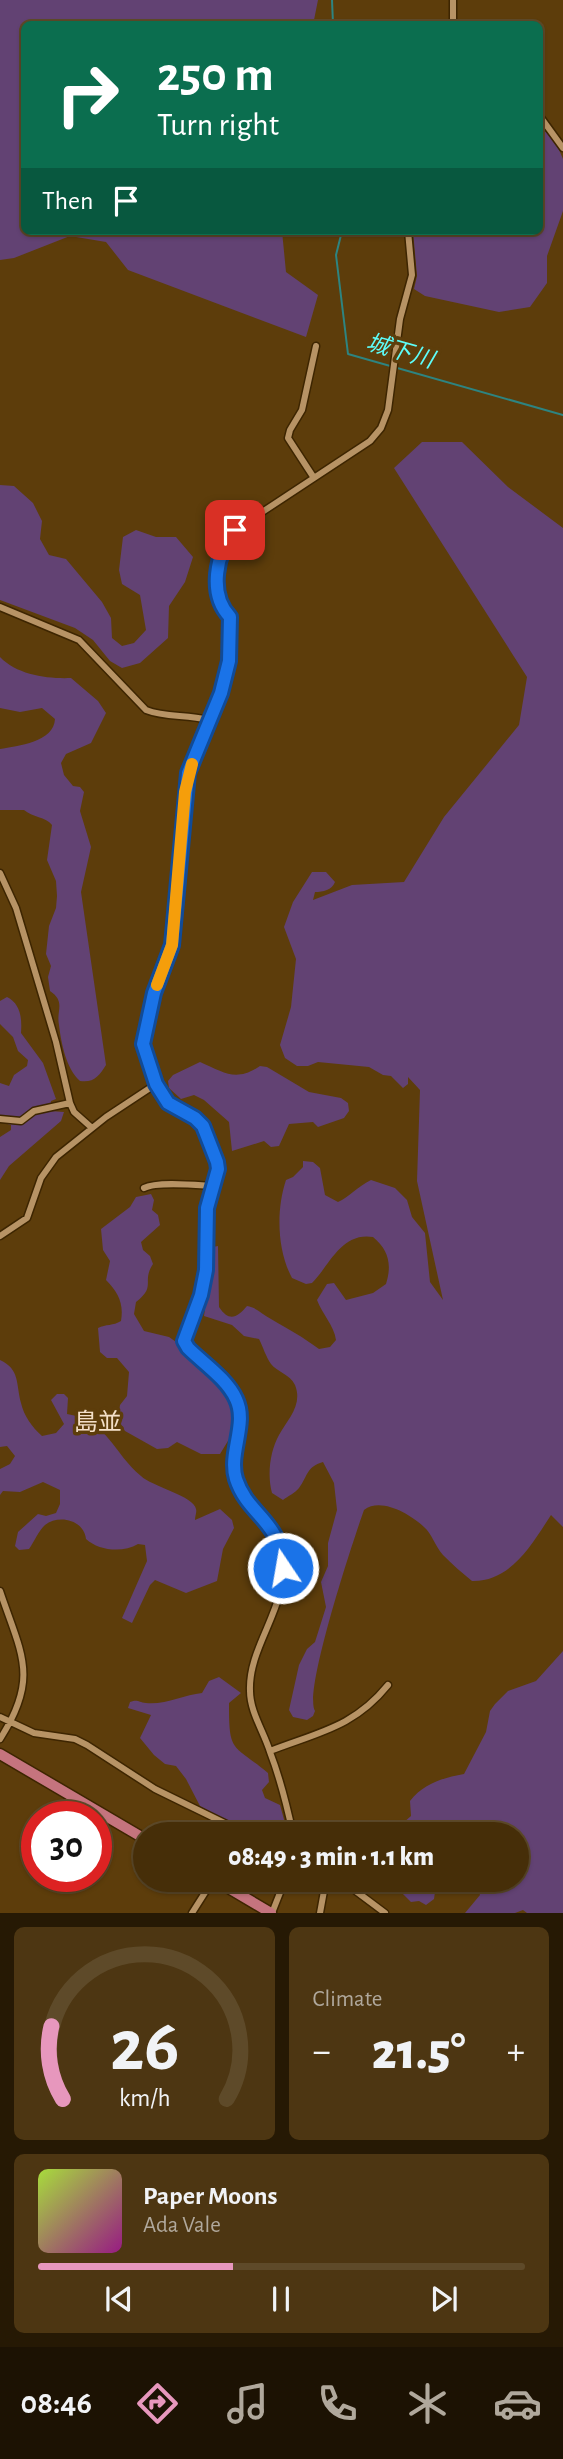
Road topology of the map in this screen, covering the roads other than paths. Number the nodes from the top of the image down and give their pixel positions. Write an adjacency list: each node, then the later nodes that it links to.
1 (453, 0): 2 (street)
2 (453, 21)
3 (543, 121): 4 (street)
4 (563, 148)
5 (408, 235): 7 (street)
6 (316, 346): 7 (street)
7 (314, 478): 9 (street)
8 (0, 607): 9 (street)
9 (208, 720): 11 (street)
10 (0, 873): 12 (street)
11 (156, 1084): 14 (street); 15 (street)
12 (69, 1103): 13 (street); 14 (street)
13 (0, 1119)
14 (92, 1128): 17 (street)
15 (213, 1186): 16 (street); 23 (street)
16 (144, 1188)
17 (0, 1236)
18 (0, 1591): 21 (street)
19 (388, 1685): 23 (street)
20 (0, 1717): 21 (street)
21 (11, 1722): 22 (street); 25 (street)
22 (0, 1739)
23 (270, 1751): 26 (street)
24 (0, 1754): 27 (highway)
25 (222, 1822)
26 (290, 1822)
27 (133, 1832)
28 (206, 1892): 33 (street)
29 (235, 1892): 34 (highway)
30 (280, 1892): 34 (street)
31 (324, 1892): 35 (street)
32 (357, 1892): 36 (street)
33 (192, 1913)
34 (271, 1913)
35 (320, 1913)
36 (385, 1913)

